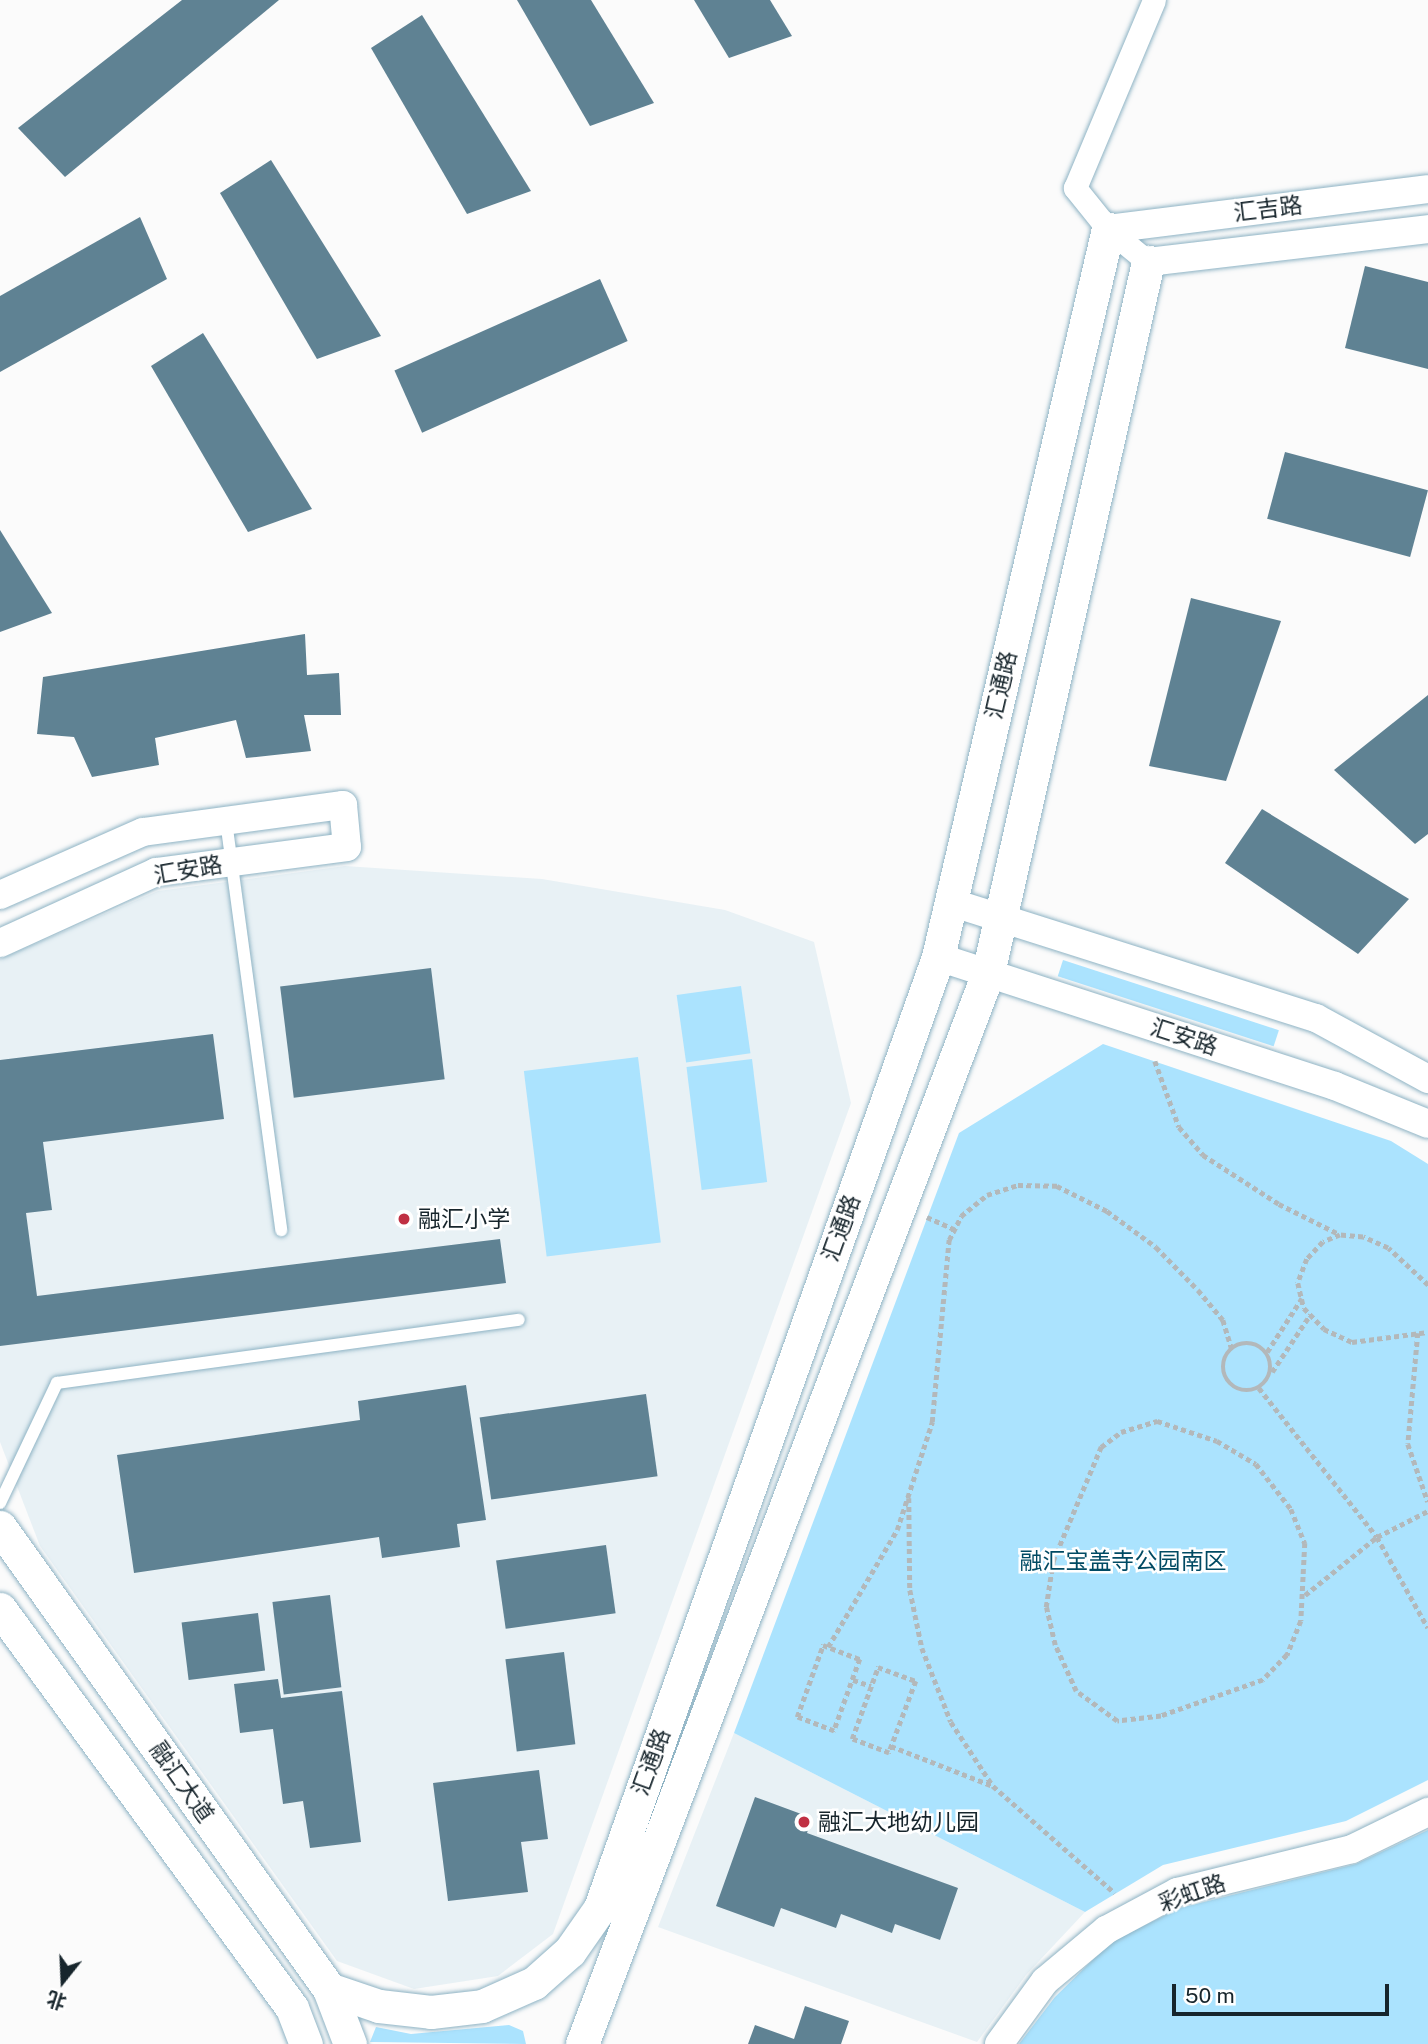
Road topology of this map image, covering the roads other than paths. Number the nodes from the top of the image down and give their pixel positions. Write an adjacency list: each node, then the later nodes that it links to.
1 (1154, 0): 3 (street)
2 (1428, 189): 3 (street, 汇吉路)
3 (1108, 229): 5 (street); 9 (main road, 汇通路)
4 (1428, 229): 5 (street, 汇吉路)
5 (1148, 262): 10 (main road, 汇通路)
6 (226, 821): 7 (lane); 7 (street, 汇安路); 8 (street, 汇安路)
7 (232, 862): 11 (street, 汇安路); 16 (lane)
8 (0, 895)
9 (950, 902): 10 (street); 12 (main road, 汇通路)
10 (1001, 916): 13 (main road, 汇通路); 14 (street)
11 (0, 943)
12 (938, 957): 13 (street, 汇安路); 22 (main road, 汇通路)
13 (988, 973): 15 (street, 汇安路); 25 (main road, 汇通路)
14 (1428, 1079)
15 (1428, 1124)
16 (281, 1230)
17 (519, 1320): 18 (lane)
18 (0, 1503)
19 (0, 1527): 22 (main road, 融汇大道)
20 (0, 1609): 23 (main road, 融汇大道)
21 (1428, 1812): 26 (street, 彩虹路)
22 (329, 1989): 24 (main road, 融汇大道)
23 (306, 2044)
24 (350, 2044)
25 (582, 2044)
26 (999, 2044)

